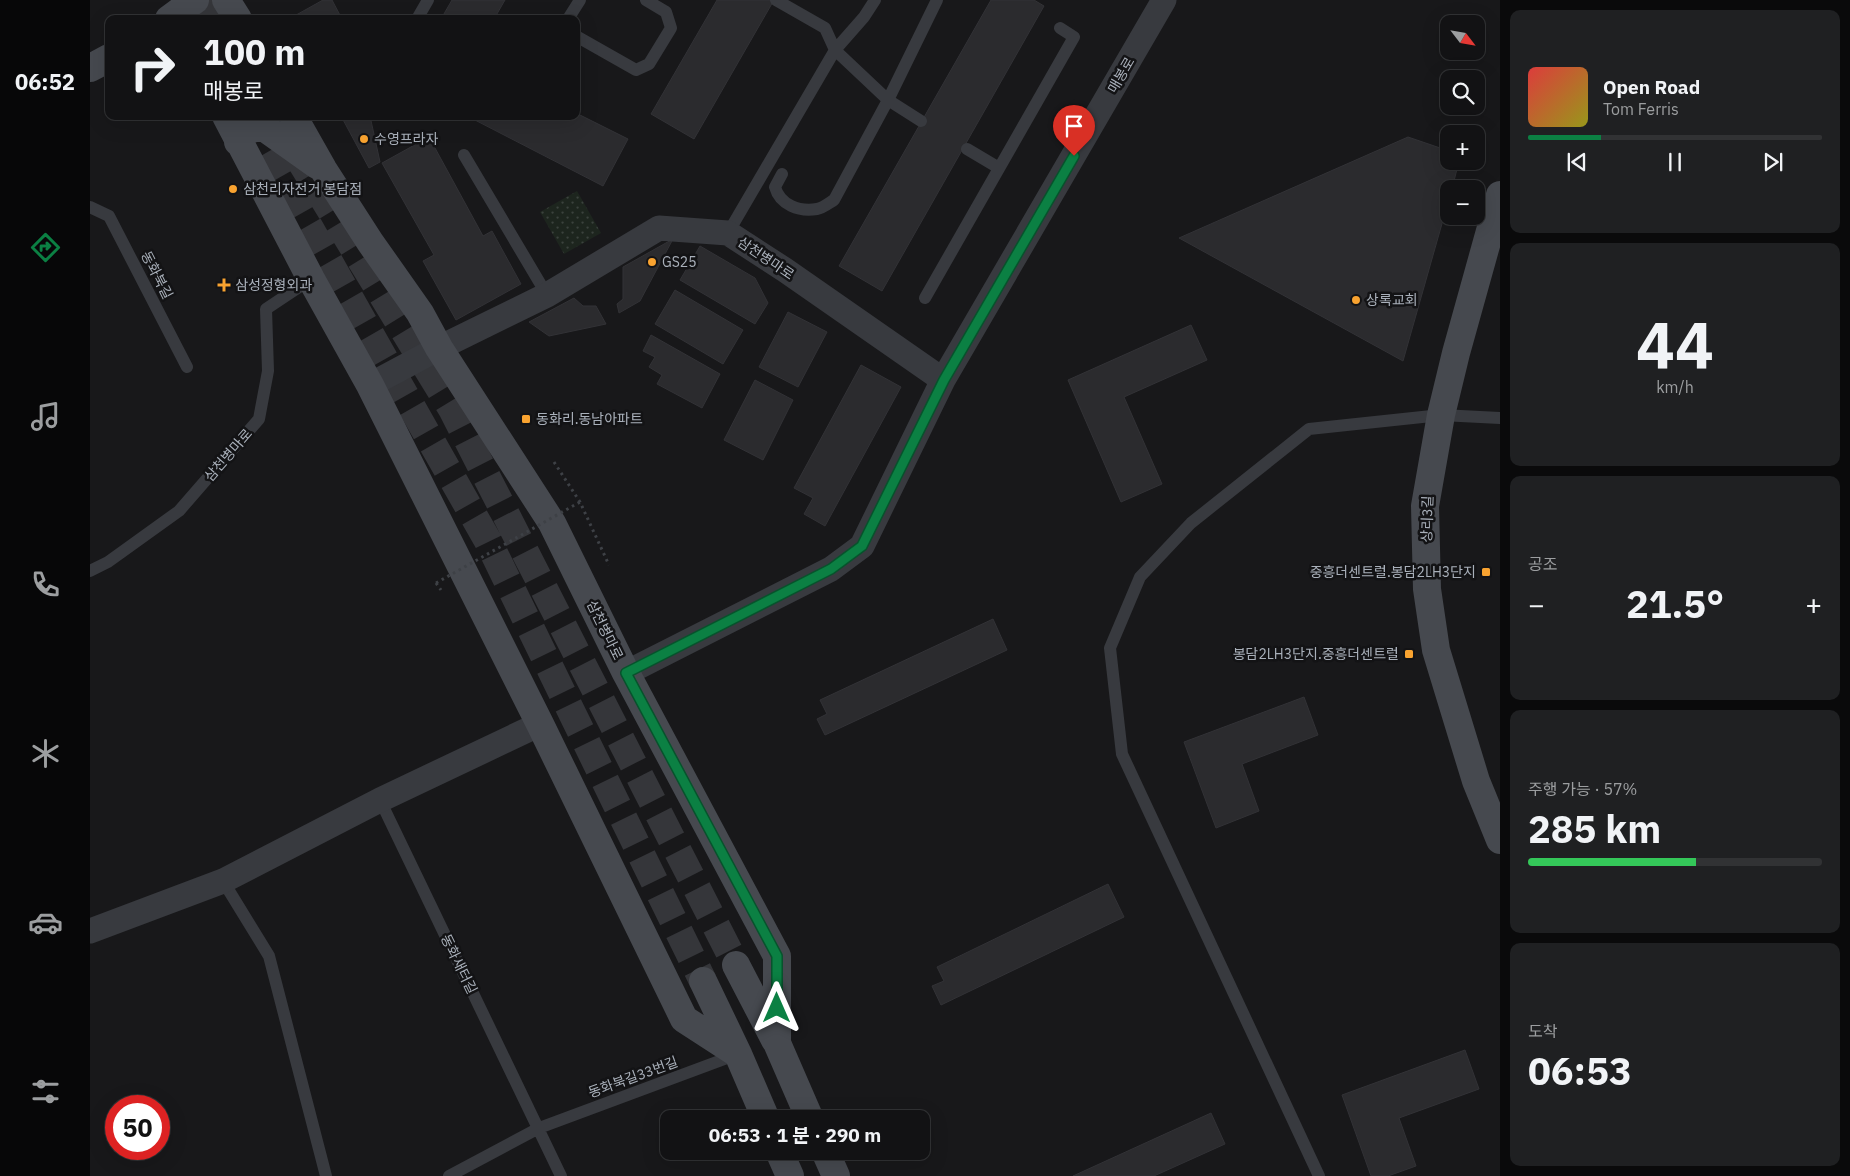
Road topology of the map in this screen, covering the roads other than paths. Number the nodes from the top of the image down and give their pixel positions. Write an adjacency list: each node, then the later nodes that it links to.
1 (226, 0): 9 (main road)
2 (428, 0): 10 (lane)
3 (580, 0): 11 (lane)
4 (646, 0): 13 (lane)
5 (776, 0): 14 (lane)
6 (875, 0): 14 (lane)
7 (937, 0): 17 (lane)
8 (1164, 0): 35 (street, 매봉로)
9 (235, 15)
10 (419, 15)
11 (571, 15)
12 (1060, 28): 24 (lane)
13 (580, 38)
14 (835, 50): 17 (lane); 29 (lane)
15 (105, 60): 16 (main road)
16 (90, 68)
17 (888, 100): 20 (lane); 26 (lane)
18 (228, 120): 21 (main road)
19 (295, 120): 25 (main road, 삼천병마로)
20 (921, 122)
21 (238, 142): 25 (main road); 30 (main road)
22 (967, 149): 24 (lane)
23 (464, 155): 31 (lane)
24 (999, 168): 32 (lane)
25 (322, 169): 33 (main road, 삼천병마로)
26 (782, 174)
27 (1500, 195): 37 (main road, 상리3길)
28 (90, 207): 34 (lane, 동화북길)
29 (728, 233): 31 (street, 삼천병마로); 35 (street, 삼천병마로)
30 (311, 279): 36 (main road); 39 (lane, 삼천병마로)
31 (547, 295): 33 (street, 삼천병마로)
32 (925, 298)
33 (439, 348): 36 (street, 삼천병마로); 40 (main road, 삼천병마로)
34 (187, 367)
35 (944, 380): 40 (street, 매봉로)
36 (370, 385): 41 (main road)
37 (1441, 415): 38 (lane); 43 (main road, 상리3길); 60 (lane)
38 (1500, 418)
39 (90, 571)
40 (626, 673): 48 (main road, 삼천병마로)
41 (540, 724): 42 (street); 49 (main road)
42 (380, 800): 44 (street); 52 (lane, 동화새터길)
43 (1500, 840)
44 (223, 880): 45 (street); 55 (lane)
45 (90, 931)
46 (736, 965): 48 (main road)
47 (703, 981): 49 (main road)
48 (777, 1043): 51 (main road, 삼천병마로)
49 (738, 1054): 50 (main road); 52 (lane, 동화북길33번길)
50 (762, 1110)
51 (806, 1110)
52 (539, 1128): 56 (lane, 동화북길33번길); 57 (lane)
53 (783, 1160): 58 (main road)
54 (829, 1160): 59 (main road)
55 (326, 1176)
56 (449, 1176)
57 (561, 1176)
58 (790, 1176)
59 (836, 1176)
60 (1319, 1176)

